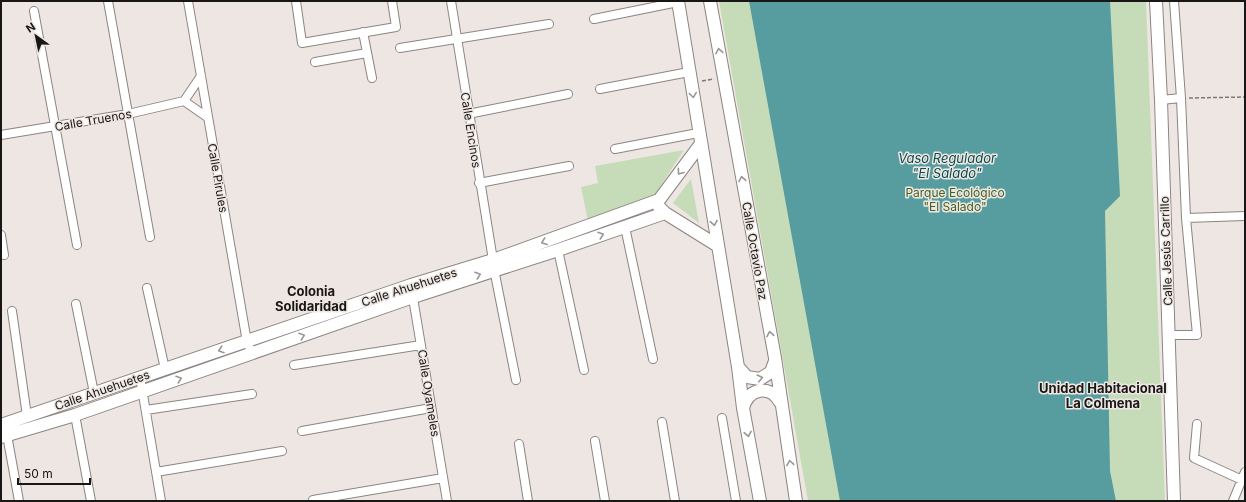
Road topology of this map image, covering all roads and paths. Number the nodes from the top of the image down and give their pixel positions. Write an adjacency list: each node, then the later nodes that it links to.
1 (108, 1): 29 (street)
2 (188, 1): 19 (street, Calle Pirules)
3 (296, 1): 13 (street)
4 (392, 1): 13 (street)
5 (451, 1): 14 (street, Calle Encinos)
6 (678, 1): 11 (street); 18 (street)
7 (710, 1): 21 (street, Calle Octavio Paz, one-way to 7)
8 (1156, 1): 28 (street, Calle Jesús Carrillo)
9 (1174, 1): 26 (street, Calle Jesús Carrillo)
10 (34, 11): 32 (street)
11 (594, 19)
12 (549, 24): 14 (street)
13 (363, 32): 16 (street)
14 (458, 40): 15 (street); 30 (street, Calle Encinos)
15 (400, 48)
16 (367, 53): 17 (street); 20 (street)
17 (315, 62)
18 (689, 72): 22 (street); 23 (street)
19 (201, 76): 27 (street); 31 (street, Calle Pirules)
20 (372, 78)
21 (724, 79): 22 (path); 58 (street, Calle Octavio Paz, one-way to 21)
22 (691, 85): 34 (street, one-way to 34)
23 (600, 89)
24 (568, 94): 30 (street)
25 (1245, 97): 26 (path)
26 (1181, 98): 28 (street); 41 (street, Calle Jesús Carrillo)
27 (184, 100): 29 (street, Calle Truenos); 31 (street)
28 (1162, 100): 54 (street, Calle Jesús Carrillo)
29 (128, 114): 32 (street, Calle Truenos); 44 (street)
30 (468, 114): 37 (street, Calle Encinos)
31 (207, 117): 55 (street, Calle Pirules)
32 (55, 126): 33 (street, Calle Truenos); 45 (street)
33 (1, 136)
34 (699, 139): 35 (street); 38 (street, one-way to 38); 46 (street, one-way to 46)
35 (615, 149)
36 (569, 166): 37 (street)
37 (479, 183): 49 (street, Calle Encinos)
38 (659, 200): 39 (street); 49 (street, Calle Ahuehuetes, one-way to 49)
39 (665, 213): 42 (street, Calle Ahuehuetes); 46 (street)
40 (1245, 216): 41 (street)
41 (1186, 218): 54 (street, Calle Jesús Carrillo)
42 (625, 227): 47 (street, Calle Ahuehuetes, one-way to 42); 59 (street)
43 (1, 235): 48 (street)
44 (150, 238)
45 (77, 245)
46 (718, 246): 61 (street)
47 (558, 250): 49 (street, Calle Ahuehuetes); 63 (street)
48 (4, 255)
49 (493, 265): 51 (street, Calle Ahuehuetes); 65 (street, Calle Encinos)
50 (147, 288): 62 (street)
51 (412, 291): 55 (street, Calle Ahuehuetes); 56 (street, Calle Oyameles); 57 (street, Calle Ahuehuetes, one-way to 51)
52 (76, 304): 67 (street)
53 (12, 311): 74 (street)
54 (1168, 335): 99 (street, Calle Jesús Carrillo)
55 (247, 342): 57 (street, Calle Pirules); 62 (street, Calle Ahuehuetes, one-way to 62)
56 (421, 345): 60 (street); 70 (street, Calle Oyameles)
57 (252, 354): 66 (street, Calle Ahuehuetes, one-way to 57)
58 (775, 358): 61 (street, one-way to 58); 69 (street, Calle Octavio Paz)
59 (652, 359)
60 (294, 366)
61 (738, 366): 71 (street)
62 (165, 369): 64 (street, Calle Ahuehuetes)
63 (584, 370)
64 (140, 377): 66 (street); 67 (street, Calle Ahuehuetes)
65 (516, 380)
66 (142, 392): 72 (street); 73 (street, Calle Ahuehuetes)
67 (94, 393): 74 (street, Calle Ahuehuetes)
68 (252, 394): 72 (street)
69 (780, 402): 71 (street); 98 (street, Calle Octavio Paz, one-way to 69)
70 (431, 408): 79 (street); 86 (street, Calle Oyameles)
71 (743, 408): 97 (street, one-way to 97)
72 (146, 410): 84 (street)
73 (75, 415): 80 (street, Calle Ahuehuetes); 90 (street)
74 (27, 416): 77 (street, Calle Ahuehuetes)
75 (722, 418): 96 (street)
76 (662, 422): 95 (street)
77 (1, 424)
78 (1197, 424): 87 (street)
79 (302, 431)
80 (4, 436): 89 (street)
81 (595, 441): 94 (street)
82 (519, 444): 93 (street)
83 (282, 451): 84 (street)
84 (156, 472): 91 (street)
85 (1245, 472): 87 (street)
86 (443, 478): 88 (street); 92 (street, Calle Oyameles)
87 (1242, 480): 100 (street)
88 (313, 500)
89 (19, 501)
90 (91, 501)
91 (162, 501)
92 (447, 501)
93 (528, 501)
94 (605, 501)
95 (676, 501)
96 (736, 501)
97 (760, 501)
98 (796, 501)
99 (1174, 501)
100 (1233, 501)

